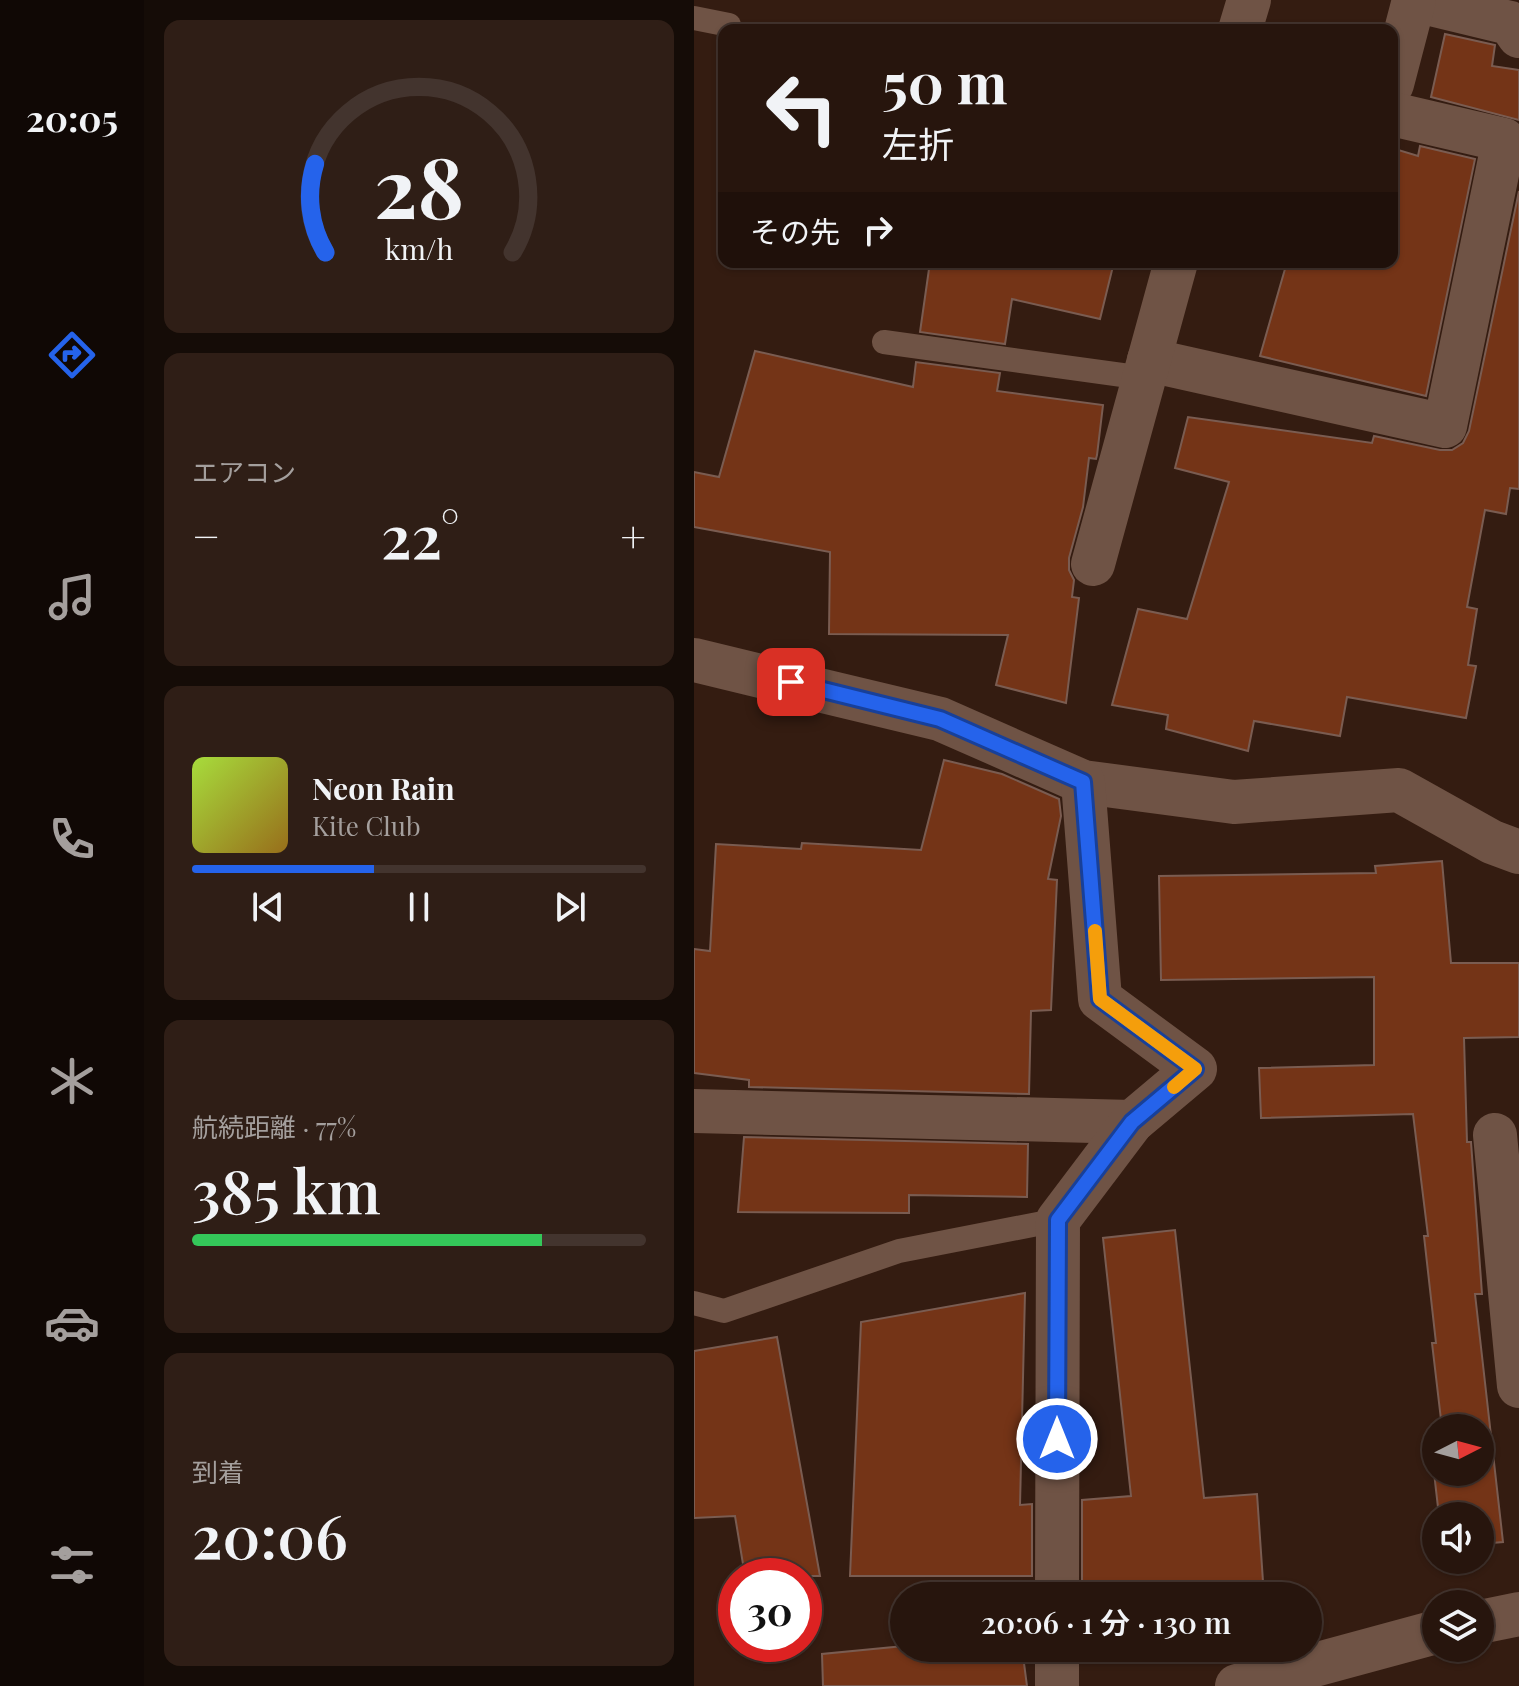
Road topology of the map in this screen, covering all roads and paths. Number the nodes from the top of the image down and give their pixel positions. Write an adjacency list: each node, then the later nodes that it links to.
1 (1249, 0): 5 (street)
2 (1415, 0): 6 (street); 7 (street)
3 (694, 18): 4 (lane)
4 (724, 24)
5 (1242, 24)
6 (1519, 36)
7 (1398, 62)
8 (1398, 115): 11 (street)
9 (1174, 268): 11 (street)
10 (884, 342): 11 (lane)
11 (1147, 369): 12 (street)
12 (1093, 564)
13 (694, 660): 14 (street)
14 (1083, 782): 15 (street); 17 (street)
15 (1519, 852)
16 (694, 1111): 17 (street)
17 (1132, 1122): 19 (street)
18 (1495, 1135): 21 (street)
19 (1058, 1220): 20 (lane); 22 (street)
20 (694, 1303)
21 (1519, 1386)
22 (1057, 1582)
23 (1519, 1614): 24 (street)
24 (1494, 1619)
25 (1422, 1636): 28 (street)
26 (1057, 1662): 27 (street)
27 (1057, 1686)
28 (1237, 1686)

